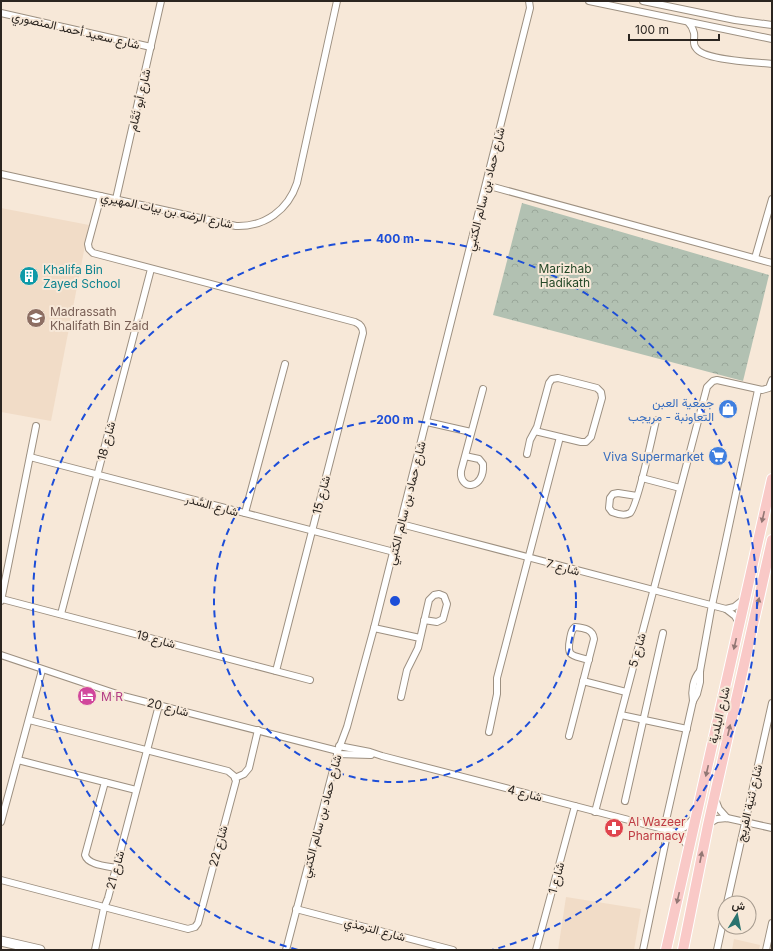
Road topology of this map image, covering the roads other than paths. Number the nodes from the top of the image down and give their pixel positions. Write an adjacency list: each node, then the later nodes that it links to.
1 (161, 1): 13 (street, شارع أبو تَمَّام)
2 (337, 1): 18 (street, شارع الرضه بن بيات المهيري)
3 (534, 1): 6 (street, شارع حماد بن سالم الكتبي)
4 (589, 1): 8 (street)
5 (643, 1): 10 (street)
6 (530, 4): 16 (street, شارع حماد بن سالم الكتبي)
7 (1, 13): 13 (street, شارع سعيد أحمد المنصوري)
8 (688, 22): 9 (street); 11 (street)
9 (704, 25): 11 (street); 12 (street)
10 (772, 25)
11 (694, 36): 14 (street)
12 (772, 39)
13 (150, 47): 18 (street, شارع أبو تَمَّام)
14 (772, 64)
15 (1, 174): 17 (street, شارع الرضه بن بيات المهيري)
16 (486, 184): 20 (street); 28 (street, شارع حماد بن سالم الكتبي)
17 (101, 196): 18 (street, شارع الرضه بن بيات المهيري); 22 (street)
18 (116, 199)
19 (772, 199): 20 (street)
20 (755, 258): 21 (street)
21 (772, 263)
22 (151, 268): 36 (street, شارع 18); 43 (street, شارع 15)
23 (285, 364): 41 (street)
24 (772, 380): 26 (street)
25 (483, 389): 31 (street)
26 (758, 390): 39 (street, شارع 5); 50 (street)
27 (656, 420): 37 (street)
28 (427, 422): 31 (street); 42 (street, شارع حماد بن سالم الكتبي)
29 (36, 426): 35 (street)
30 (535, 431): 32 (street); 32 (street); 33 (street)
31 (471, 432): 34 (street)
32 (560, 437): 46 (street)
33 (527, 454)
34 (465, 456): 34 (street)
35 (30, 457): 36 (street, شارع السَّدر); 49 (street)
36 (97, 475): 41 (street, شارع السَّدر); 52 (street, شارع 18)
37 (642, 478): 39 (street); 40 (street)
38 (772, 479): 48 (main road, شارع البلدية, one-way to 48)
39 (680, 488): 47 (street, شارع 5)
40 (637, 496): 40 (street)
41 (245, 513): 43 (street, شارع السَّدر)
42 (401, 524): 45 (street, شارع حماد بن سالم الكتبي); 46 (street, شارع 7)
43 (312, 531): 45 (street, شارع السَّدر); 61 (street, شارع 15)
44 (772, 540): 81 (main road, شارع البلدية, one-way to 44)
45 (394, 552): 55 (street, شارع حماد بن سالم الكتبي)
46 (528, 557): 47 (street, شارع 7); 73 (street)
47 (653, 590): 50 (street, شارع 7); 64 (street, شارع 5)
48 (746, 595): 51 (street); 54 (main road, شارع البلدية)
49 (1, 600): 52 (street, شارع 19)
50 (712, 605): 51 (street, شارع 7); 71 (street)
51 (726, 609): 54 (street)
52 (61, 614): 61 (street, شارع 19)
53 (424, 620): 53 (street); 57 (street)
54 (740, 625): 85 (main road, شارع البلدية, one-way to 85)
55 (374, 628): 57 (street); 76 (street, شارع حماد بن سالم الكتبي)
56 (663, 633): 70 (street)
57 (420, 638): 65 (street)
58 (1, 655): 60 (street, شارع 20)
59 (589, 660): 59 (street); 63 (street)
60 (42, 670): 67 (street, شارع 20); 69 (street)
61 (276, 671): 62 (street, شارع 19)
62 (310, 680)
63 (583, 681): 64 (street); 74 (street)
64 (626, 692): 68 (street, شارع 5)
65 (400, 697)
66 (772, 703): 88 (street, شارع ثنية الفريج)
67 (159, 705): 72 (street, شارع 20); 75 (street, شارع 21)
68 (621, 715): 70 (street); 84 (street, شارع 5)
69 (29, 720): 75 (street); 77 (street)
70 (643, 720): 71 (street); 82 (street)
71 (687, 729): 91 (street)
72 (258, 730): 76 (street, شارع 20); 78 (street)
73 (489, 732)
74 (569, 736)
75 (146, 750): 78 (street); 80 (street, شارع 21)
76 (338, 750): 83 (street, شارع 4); 98 (street, شارع حماد بن سالم الكتبي)
77 (18, 760): 79 (street); 87 (street)
78 (235, 778): 97 (street, شارع 22)
79 (105, 782): 80 (street); 94 (street)
80 (136, 790): 94 (street, شارع 21)
81 (714, 797): 86 (street); 89 (main road, شارع البلدية)
82 (625, 801)
83 (575, 806): 84 (street, شارع 4); 106 (street, شارع 1)
84 (595, 812): 91 (street, شارع 4)
85 (697, 816): 92 (street); 93 (main road, شارع البلدية)
86 (727, 818): 88 (street); 89 (street)
87 (1, 822)
88 (745, 822): 90 (street); 96 (street, شارع ثنية الفريج)
89 (708, 825): 109 (main road, شارع البلدية, one-way to 89)
90 (772, 828)
91 (666, 829): 92 (street, شارع 4); 107 (street)
92 (675, 832): 93 (street)
93 (689, 850): 108 (main road, شارع البلدية, one-way to 108)
94 (116, 868): 97 (street, شارع 21)
95 (1, 880): 97 (street, شارع 22)
96 (729, 895)
97 (104, 908): 103 (street, شارع 21)
98 (296, 908): 104 (street, شارع حماد بن سالم الكتبي); 105 (street, شارع الترمذي)
99 (772, 923): 111 (street)
100 (720, 935): 110 (street)
101 (1, 941): 102 (street)
102 (40, 950)
103 (95, 950)
104 (286, 950)
105 (453, 950)
106 (536, 950)
107 (642, 950)
108 (666, 950)
109 (683, 950)
110 (717, 950)
111 (766, 950)

